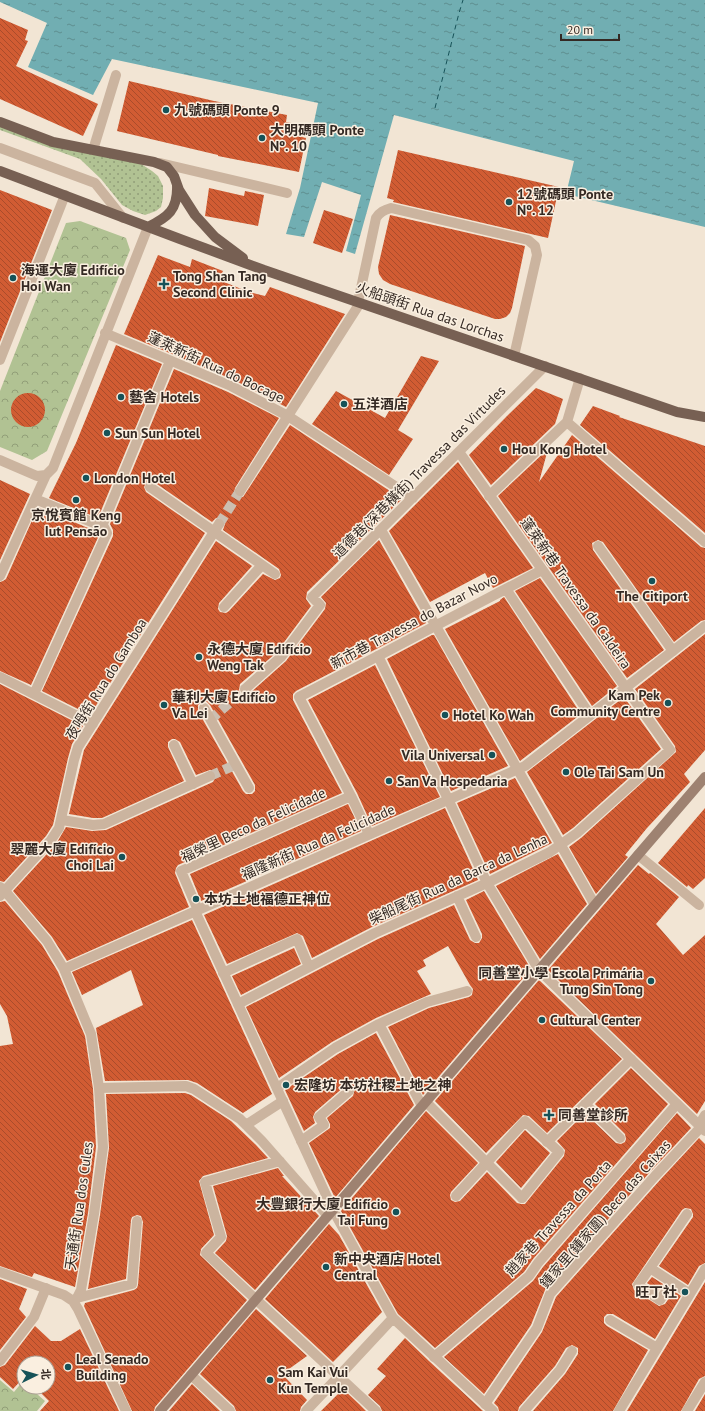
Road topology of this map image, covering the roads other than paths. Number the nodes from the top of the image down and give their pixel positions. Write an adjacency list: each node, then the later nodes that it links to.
1 (116, 75): 4 (street)
2 (0, 122): 4 (main road)
3 (0, 148): 10 (street)
4 (93, 150): 5 (main road)
5 (154, 162): 7 (main road); 8 (street)
6 (0, 170): 9 (main road, 火船頭街 Rua das Lorchas)
7 (177, 186): 11 (main road); 12 (main road)
8 (287, 193)
9 (65, 195): 10 (main road, 火船頭街 Rua das Lorchas); 16 (street)
10 (123, 218): 11 (main road, 火船頭街 Rua das Lorchas)
11 (148, 227): 12 (main road, 火船頭街 Rua das Lorchas); 14 (street)
12 (264, 270): 13 (main road, 火船頭街 Rua das Lorchas)
13 (359, 302): 15 (main road, 火船頭街 Rua das Lorchas); 15 (street); 20 (street)
14 (106, 333): 17 (street, 蓬萊新街 Rua do Bocage); 25 (street)
15 (514, 356): 18 (main road, 火船頭街 Rua das Lorchas)
16 (0, 360)
17 (170, 361): 20 (street, 蓬萊新街 Rua do Bocage); 31 (street)
18 (545, 366): 19 (main road, 火船頭街 Rua das Lorchas); 23 (street, 道德巷(深巷橫街) Travessa das Virtudes)
19 (580, 378): 21 (main road, 火船頭街 Rua das Lorchas); 22 (street)
20 (288, 416): 27 (street); 29 (street, 蓬萊新街 Rua do Bocage)
21 (705, 417)
22 (568, 422): 28 (street); 34 (street)
23 (459, 452): 28 (street, 蓬萊新巷 Travessa da Caldeira); 29 (street, 道德巷(深巷橫街) Travessa das Virtudes)
24 (0, 460): 25 (street)
25 (46, 475): 30 (street)
26 (150, 487): 32 (street)
27 (240, 491)
28 (489, 496): 37 (street, 蓬萊新巷 Travessa da Caldeira)
29 (413, 498): 33 (street, 道德巷(深巷橫街) Travessa das Virtudes)
30 (35, 499): 31 (street); 39 (street)
31 (102, 526): 49 (street)
32 (217, 528): 36 (street); 52 (street, 夜呣街 Rua do Gamboa)
33 (381, 530): 42 (street); 48 (street, 道德巷(深巷橫街) Travessa das Virtudes)
34 (705, 542)
35 (598, 546): 44 (street)
36 (262, 565): 38 (street); 41 (street)
37 (542, 570): 40 (street, 新市巷 Travessa do Bazar Novo); 47 (street, 蓬萊新巷 Travessa da Caldeira)
38 (274, 574)
39 (0, 576)
40 (506, 589): 42 (street, 新市巷 Travessa do Bazar Novo); 51 (street)
41 (224, 607)
42 (435, 626): 45 (street, 新市巷 Travessa do Bazar Novo); 55 (street)
43 (705, 626): 44 (street, 福隆新街 Rua da Felicidade)
44 (673, 651): 47 (street, 福隆新街 Rua da Felicidade)
45 (378, 656): 60 (street, 新市巷 Travessa do Bazar Novo); 61 (street)
46 (0, 677): 49 (street)
47 (626, 688): 51 (street, 福隆新街 Rua da Felicidade); 54 (street, 蓬萊新巷 Travessa da Caldeira)
48 (245, 689)
49 (34, 694): 52 (street)
50 (204, 708): 59 (street)
51 (590, 715): 55 (street, 福隆新街 Rua da Felicidade)
52 (93, 724): 62 (street, 夜呣街 Rua do Gamboa)
53 (174, 746): 58 (street)
54 (670, 750): 64 (street, 柴船尾街 Rua da Barca da Lenha)
55 (517, 769): 61 (street, 福隆新街 Rua da Felicidade); 64 (street)
56 (210, 776): 58 (street)
57 (705, 776): 65 (main road)
58 (194, 784): 62 (street)
59 (249, 788)
60 (351, 796): 63 (street); 71 (street, 福榮里 Beco da Felicidade)
61 (448, 800): 63 (street, 福隆新街 Rua da Felicidade); 66 (street)
62 (62, 820): 67 (street, 夜呣街 Rua do Gamboa)
63 (369, 834): 71 (street, 福隆新街 Rua da Felicidade)
64 (560, 845): 66 (street, 柴船尾街 Rua da Barca da Lenha); 69 (street)
65 (638, 855): 69 (main road); 70 (street)
66 (487, 883): 68 (street, 柴船尾街 Rua da Barca da Lenha); 75 (street)
67 (2, 891): 74 (street, 天通街 Rua dos Cules)
68 (457, 896): 72 (street); 73 (street, 柴船尾街 Rua da Barca da Lenha)
69 (595, 905): 75 (main road)
70 (699, 905)
71 (196, 910): 74 (street, 福隆新街 Rua da Felicidade); 76 (street)
72 (476, 938)
73 (309, 967): 76 (street); 78 (street, 柴船尾街 Rua da Barca da Lenha)
74 (64, 969): 81 (street, 天通街 Rua dos Cules)
75 (539, 970): 80 (street); 85 (main road)
76 (223, 973): 78 (street)
77 (467, 991): 79 (street)
78 (238, 1004): 82 (street)
79 (379, 1024): 82 (street); 85 (street)
80 (631, 1059): 86 (street); 87 (street)
81 (99, 1088): 89 (street); 106 (street, 天通街 Rua dos Cules)
82 (277, 1088): 84 (street)
83 (350, 1091): 92 (street)
84 (283, 1101): 89 (street); 92 (street)
85 (424, 1104): 95 (street); 97 (main road)
86 (585, 1104): 91 (street); 93 (street)
87 (677, 1104): 90 (street); 112 (street, 趙家巷 Travessa da Porta)
88 (705, 1115): 90 (street, 鍾家里(鍾家圍) Beco das Caixas)
89 (246, 1125): 94 (street)
90 (702, 1128): 117 (street, 鍾家里(鍾家圍) Beco das Caixas)
91 (620, 1138)
92 (301, 1141): 97 (street)
93 (547, 1142): 95 (street); 95 (street)
94 (280, 1161): 97 (street); 107 (street)
95 (487, 1163): 96 (street)
96 (456, 1196)
97 (330, 1213): 107 (main road); 108 (street)
98 (687, 1214): 100 (street)
99 (137, 1221): 106 (street)
100 (650, 1268): 103 (street); 103 (street)
101 (705, 1269): 105 (street)
102 (0, 1272): 104 (street)
103 (672, 1282): 105 (street)
104 (46, 1288): 106 (street); 113 (street)
105 (690, 1294): 110 (street)
106 (75, 1299): 118 (street)
107 (256, 1299): 114 (main road); 115 (street)
108 (393, 1318): 112 (street); 115 (street)
109 (610, 1320): 110 (street)
110 (657, 1348): 124 (street)
111 (572, 1351): 123 (street)
112 (434, 1357): 117 (street)
113 (0, 1361)
114 (191, 1375): 119 (main road); 120 (street)
115 (339, 1376): 121 (street); 122 (street)
116 (705, 1382): 125 (street)
117 (488, 1409)
118 (126, 1411)
119 (160, 1411)
120 (230, 1411)
121 (306, 1411)
122 (376, 1411)
123 (524, 1411)
124 (619, 1411)
125 (687, 1411)

